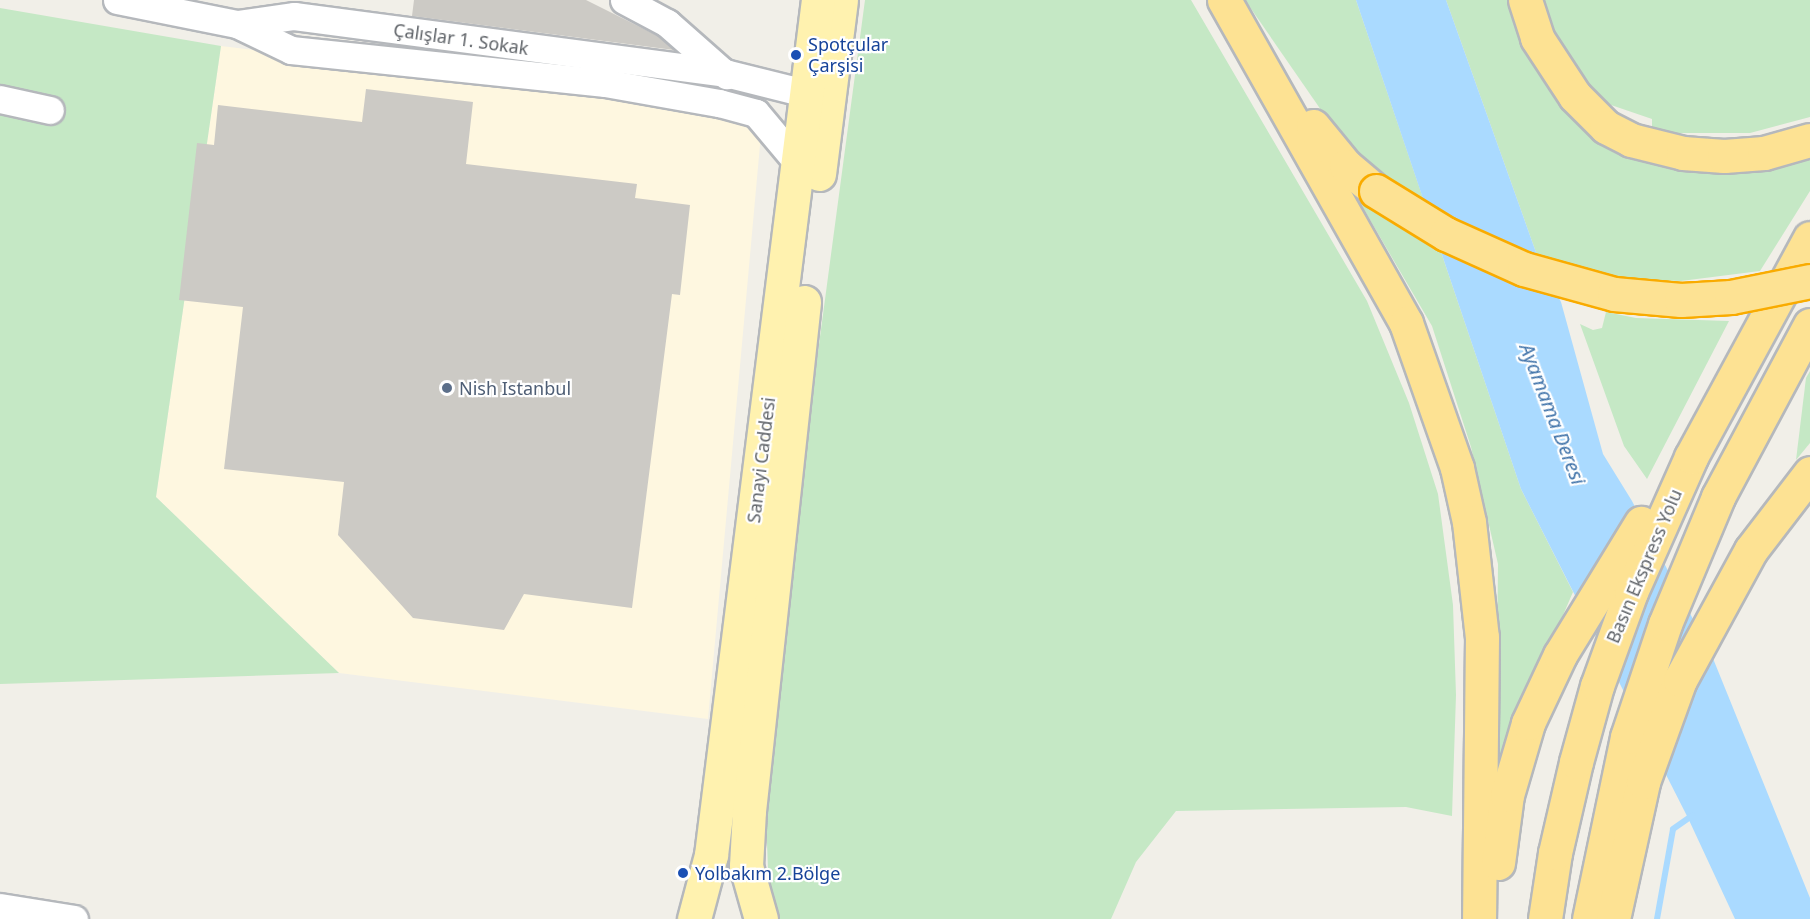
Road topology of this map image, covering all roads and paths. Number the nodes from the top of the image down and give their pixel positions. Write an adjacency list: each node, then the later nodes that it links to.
1 (117, 0): 7 (street, Çalışlar 1. Sokak)
2 (624, 0): 9 (street)
3 (818, 0): 10 (main road, Sanayi Caddesi)
4 (841, 0): 21 (main road, Sanayi Caddesi)
5 (1224, 0): 8 (highway)
6 (1525, 0): 14 (highway)
7 (237, 24): 9 (street, Çalışlar 1. Sokak); 13 (street)
8 (1259, 59): 17 (highway, bridge); 26 (highway)
9 (725, 73): 10 (street, Çalışlar 1. Sokak); 13 (street)
10 (805, 93): 15 (main road, Sanayi Caddesi)
11 (0, 99): 12 (street)
12 (50, 110)
13 (756, 113): 15 (street)
14 (1810, 140)
15 (798, 164): 21 (main road, Sanayi Caddesi)
16 (1810, 238): 20 (highway)
17 (1810, 281)
18 (1806, 334): 29 (highway)
19 (1810, 473): 30 (highway)
20 (1654, 517): 27 (highway); 28 (highway, Basın Ekspress Yolu)
21 (741, 740): 22 (main road, Sanayi Caddesi); 24 (main road, Sanayi Caddesi)
22 (697, 905): 24 (main road)
23 (0, 907): 25 (street)
24 (760, 908)
25 (74, 919)
26 (1479, 919)
27 (1495, 919)
28 (1545, 919)
29 (1589, 919)
30 (1613, 919)

